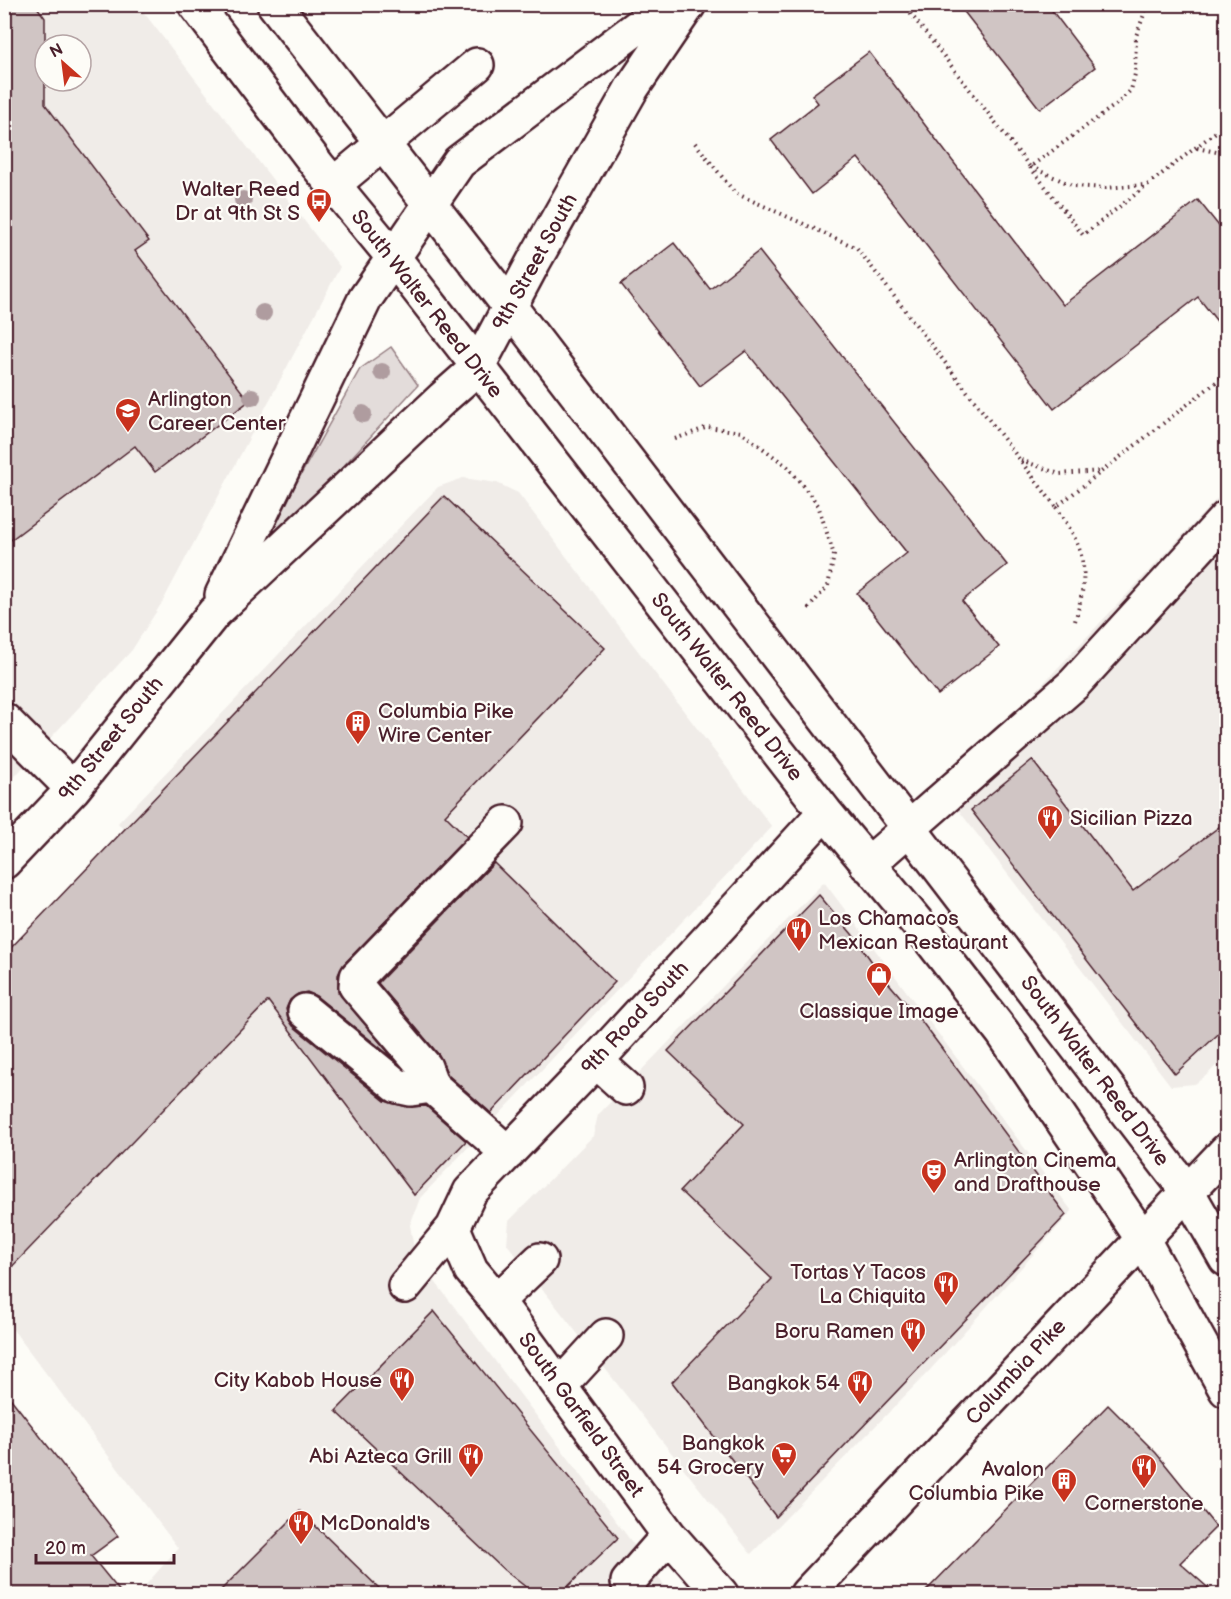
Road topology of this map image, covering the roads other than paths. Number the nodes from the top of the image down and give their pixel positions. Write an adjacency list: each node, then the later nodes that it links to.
1 (195, 4): 7 (street, South Walter Reed Drive)
2 (274, 4): 6 (street, South Walter Reed Drive)
3 (668, 4): 8 (street, 9th Street South)
4 (689, 4): 10 (street, 9th Street South)
5 (477, 65): 6 (street)
6 (382, 144): 7 (street); 8 (street, South Walter Reed Drive)
7 (333, 185): 9 (street, South Walter Reed Drive)
8 (430, 204): 9 (street, 9th Street South); 10 (street, South Walter Reed Drive)
9 (393, 257): 11 (street, South Walter Reed Drive); 13 (street, 9th Street South)
10 (510, 307): 11 (street, 9th Street South); 18 (street, South Walter Reed Drive)
11 (477, 368): 13 (street, 9th Street South); 16 (street, South Walter Reed Drive)
12 (1227, 518): 18 (street)
13 (214, 613): 15 (street, 9th Street South)
14 (4, 720): 15 (street)
15 (73, 789): 19 (street, 9th Street South)
16 (825, 812): 20 (street, South Walter Reed Drive); 22 (street, 9th Road South)
17 (506, 823): 23 (street)
18 (909, 828): 20 (street); 27 (street, South Walter Reed Drive)
19 (4, 862)
20 (867, 865): 29 (street, South Walter Reed Drive)
21 (305, 1011): 23 (street)
22 (596, 1061): 24 (street); 26 (street, 9th Road South)
23 (432, 1086): 26 (street)
24 (626, 1088)
25 (1227, 1151): 27 (street, Columbia Pike)
26 (508, 1153): 28 (street, 9th Road South)
27 (1187, 1191): 29 (street, Columbia Pike); 30 (street, South Walter Reed Drive)
28 (453, 1228): 32 (street, 9th Road South); 33 (street, South Garfield Street)
29 (1142, 1238): 36 (street, South Walter Reed Drive); 40 (street, Columbia Pike)
30 (1227, 1259)
31 (540, 1260): 33 (street)
32 (405, 1286)
33 (497, 1301): 35 (street, South Garfield Street)
34 (606, 1336): 35 (street)
35 (560, 1386): 37 (street, South Garfield Street)
36 (1227, 1390)
37 (669, 1535): 38 (street); 39 (street, South Garfield Street)
38 (628, 1582)
39 (722, 1594)
40 (807, 1594)

